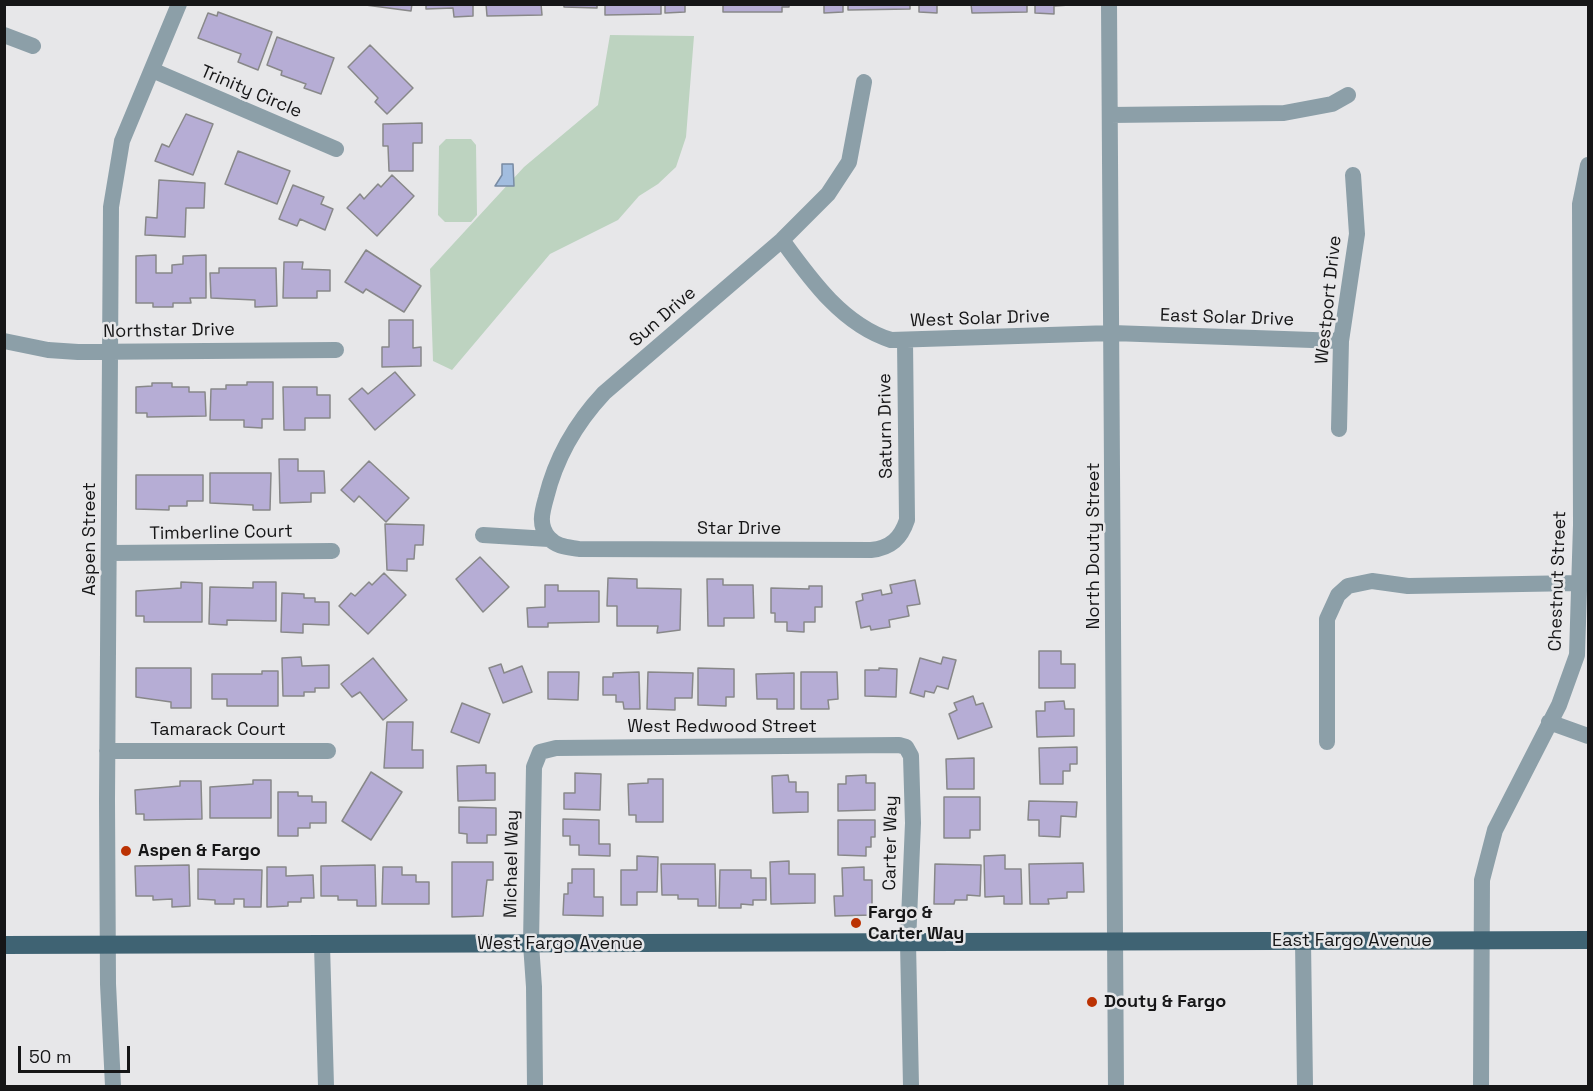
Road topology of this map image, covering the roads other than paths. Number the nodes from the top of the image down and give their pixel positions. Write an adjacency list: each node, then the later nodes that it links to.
1 (179, 4): 5 (street, Aspen Street)
2 (1109, 4): 8 (street, North Douty Street)
3 (4, 35): 4 (street)
4 (33, 46)
5 (152, 70): 9 (street, Trinity Circle); 19 (street, Aspen Street)
6 (864, 82): 12 (street, Sun Drive)
7 (1348, 95): 8 (street)
8 (1110, 115): 14 (street, North Douty Street)
9 (336, 149)
10 (1588, 165): 13 (street, Chestnut Street)
11 (1353, 175): 17 (street, Westport Drive)
12 (782, 240): 16 (street, West Solar Drive); 23 (street, Sun Drive)
13 (1584, 332): 26 (street, Chestnut Street)
14 (1112, 333): 16 (street, West Solar Drive); 17 (street, East Solar Drive); 37 (street, North Douty Street)
15 (4, 341): 19 (street, Northstar Drive)
16 (905, 341): 21 (street, Saturn Drive)
17 (1341, 341): 20 (street, Westport Drive)
18 (336, 350): 19 (street, Northstar Drive)
19 (109, 351): 25 (street, Aspen Street)
20 (1339, 429)
21 (907, 511): 23 (street, Star Drive)
22 (483, 535): 23 (street)
23 (549, 539)
24 (332, 551): 25 (street, Timberline Court)
25 (110, 553): 31 (street, Aspen Street)
26 (1579, 583): 27 (street, Chestnut Street); 29 (street)
27 (1549, 722): 28 (street); 36 (street, Chestnut Street)
28 (1588, 736)
29 (1327, 742)
30 (906, 747): 33 (street, West Redwood Street); 38 (street, Carter Way)
31 (107, 750): 32 (street, Tamarack Court); 41 (street, Aspen Street)
32 (328, 751)
33 (540, 752): 39 (street, Michael Way)
34 (1588, 940): 36 (main road, East Fargo Avenue)
35 (1303, 941): 36 (main road, East Fargo Avenue); 37 (main road, East Fargo Avenue); 48 (street)
36 (1482, 941): 49 (street, Chestnut Street)
37 (1115, 942): 38 (main road, West Fargo Avenue); 47 (street, North Douty Street)
38 (908, 943): 39 (main road, West Fargo Avenue); 46 (street, Carter Way)
39 (531, 944): 42 (main road, West Fargo Avenue); 45 (street, Michael Way)
40 (4, 945): 41 (main road, West Fargo Avenue)
41 (108, 945): 42 (main road, West Fargo Avenue); 43 (street, Aspen Street)
42 (322, 945): 44 (street)
43 (114, 1086)
44 (326, 1086)
45 (535, 1086)
46 (911, 1086)
47 (1116, 1086)
48 (1305, 1086)
49 (1481, 1086)

